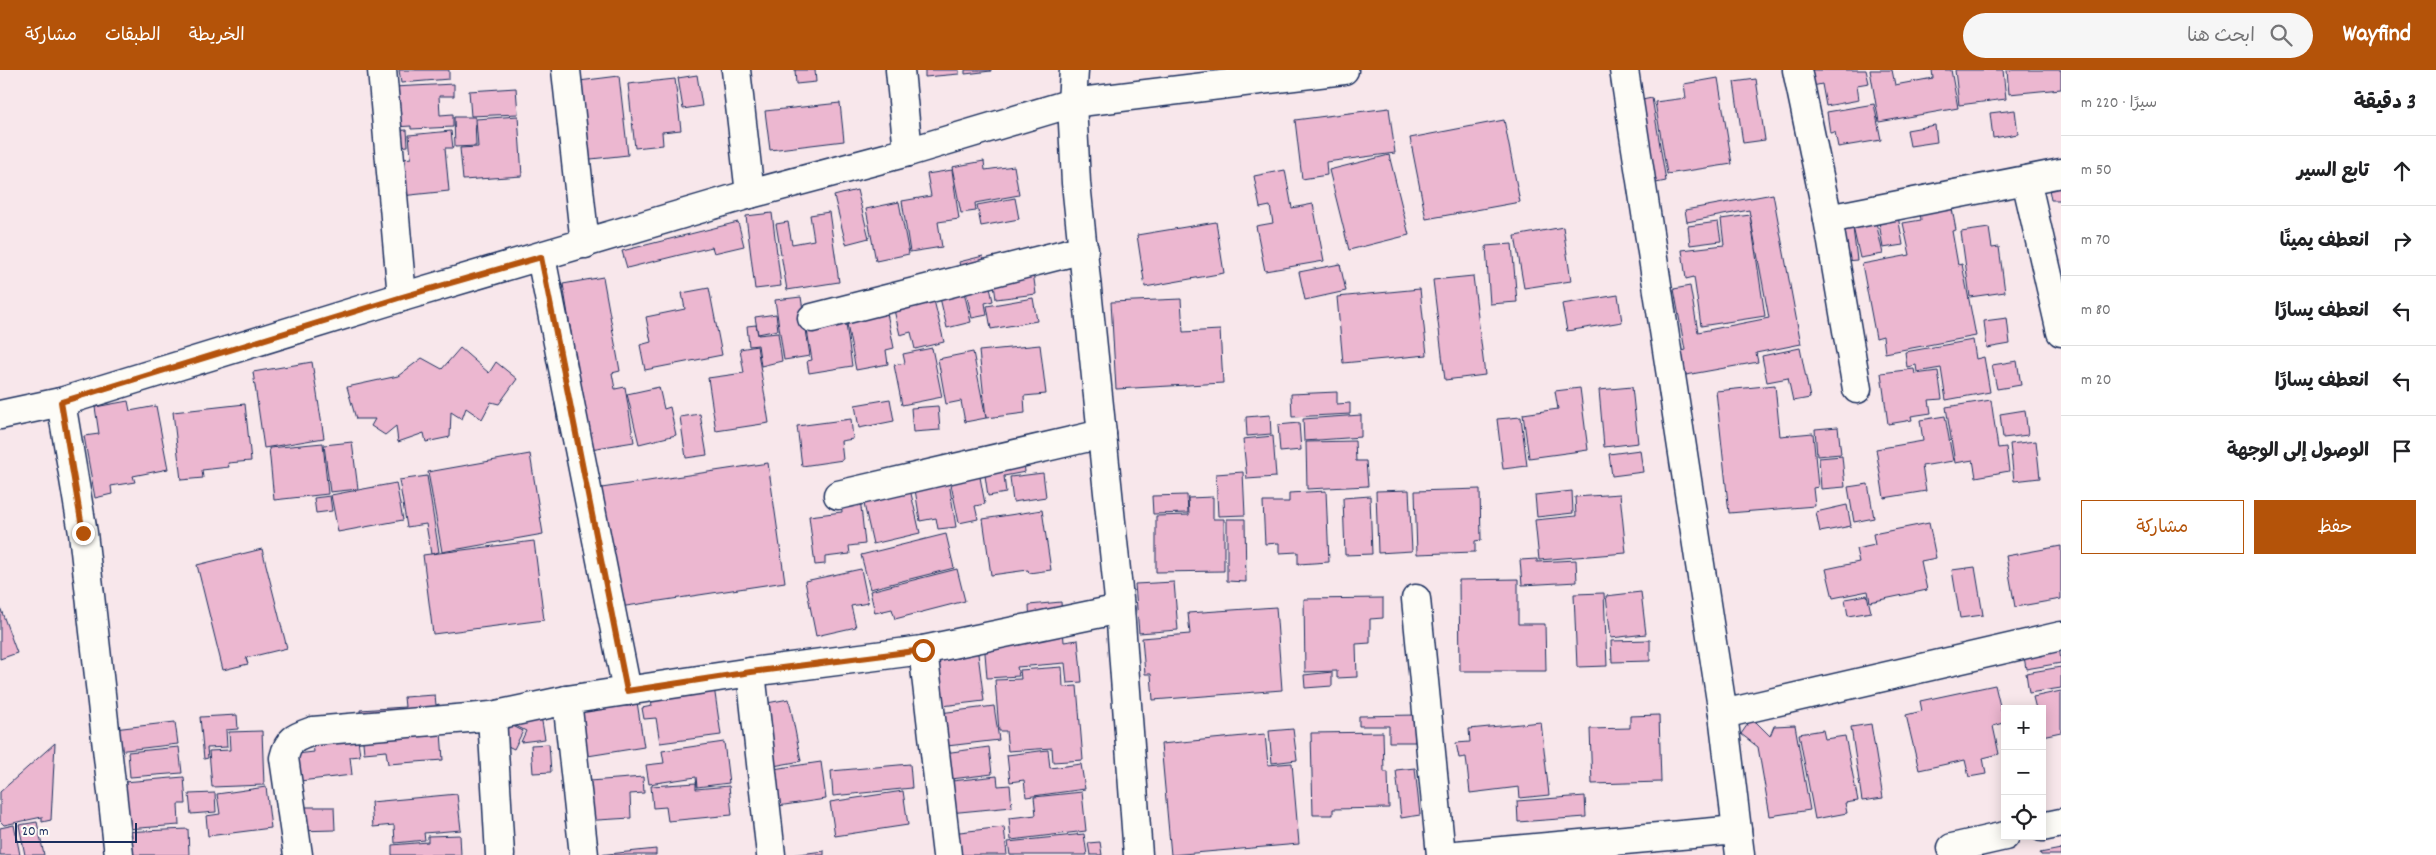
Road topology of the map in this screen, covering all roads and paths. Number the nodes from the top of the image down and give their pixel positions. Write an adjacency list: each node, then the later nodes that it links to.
1 (382, 70): 18 (street)
2 (566, 70): 15 (street)
3 (736, 70): 13 (street)
4 (900, 70): 10 (street)
5 (1074, 70): 9 (street)
6 (1344, 70): 9 (street)
7 (1624, 70): 33 (street)
8 (1797, 70): 14 (street)
9 (1072, 103): 10 (street); 16 (street)
10 (908, 152): 13 (street)
11 (2061, 173): 12 (street)
12 (2026, 180): 14 (street); 20 (street)
13 (750, 194): 15 (street)
14 (1828, 219): 21 (street)
15 (585, 244): 17 (street)
16 (1084, 250): 19 (street); 24 (street)
17 (541, 257): 18 (street); 31 (street)
18 (402, 297): 22 (street)
19 (812, 318)
20 (2061, 332)
21 (1857, 389)
22 (61, 402): 23 (street); 40 (street)
23 (0, 415)
24 (1102, 434): 25 (street); 27 (street)
25 (838, 495)
26 (1416, 599): 47 (street)
27 (1120, 609): 29 (street); 46 (street)
28 (2061, 636): 33 (street)
29 (923, 650): 30 (street); 45 (street)
30 (751, 672): 31 (street); 44 (street)
31 (627, 691): 32 (street)
32 (567, 700): 34 (street); 43 (street)
33 (1723, 714): 38 (street)
34 (492, 716): 41 (street); 42 (street)
35 (2061, 823): 36 (street)
36 (2046, 826)
37 (2001, 837): 39 (street)
38 (1738, 842): 48 (street)
39 (1952, 848)
40 (119, 855)
41 (298, 855)
42 (500, 855)
43 (584, 855)
44 (771, 855)
45 (947, 855)
46 (1138, 855)
47 (1441, 855)
48 (1456, 855)

